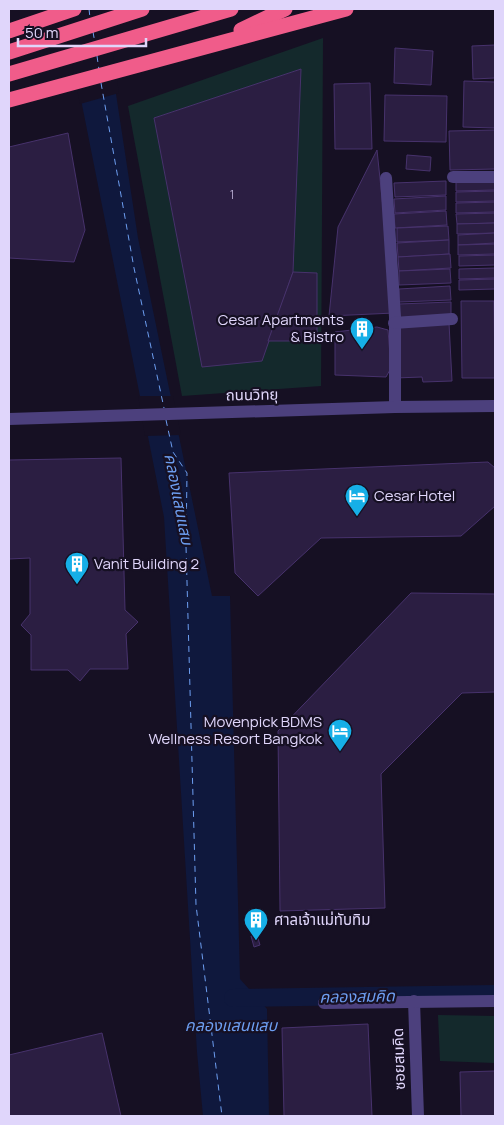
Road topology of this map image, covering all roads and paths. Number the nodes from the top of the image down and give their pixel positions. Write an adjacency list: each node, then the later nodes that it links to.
1 (74, 9): 6 (highway)
2 (142, 9): 7 (highway)
3 (231, 9): 8 (highway)
4 (285, 9): 10 (highway)
5 (346, 9): 9 (highway)
6 (9, 31)
7 (9, 52)
8 (9, 74)
9 (9, 100)
10 (9, 108)
11 (453, 177): 12 (street)
12 (495, 177)
13 (386, 178): 15 (street)
14 (452, 319): 15 (street)
15 (394, 323): 17 (street)
16 (495, 406): 17 (street, ถนนวิทยุ)
17 (395, 407): 18 (street, ถนนวิทยุ)
18 (9, 419)
19 (495, 1001): 20 (street)
20 (414, 1002): 21 (street); 22 (street, ซอยสมคิด)
21 (324, 1003)
22 (418, 1116)

